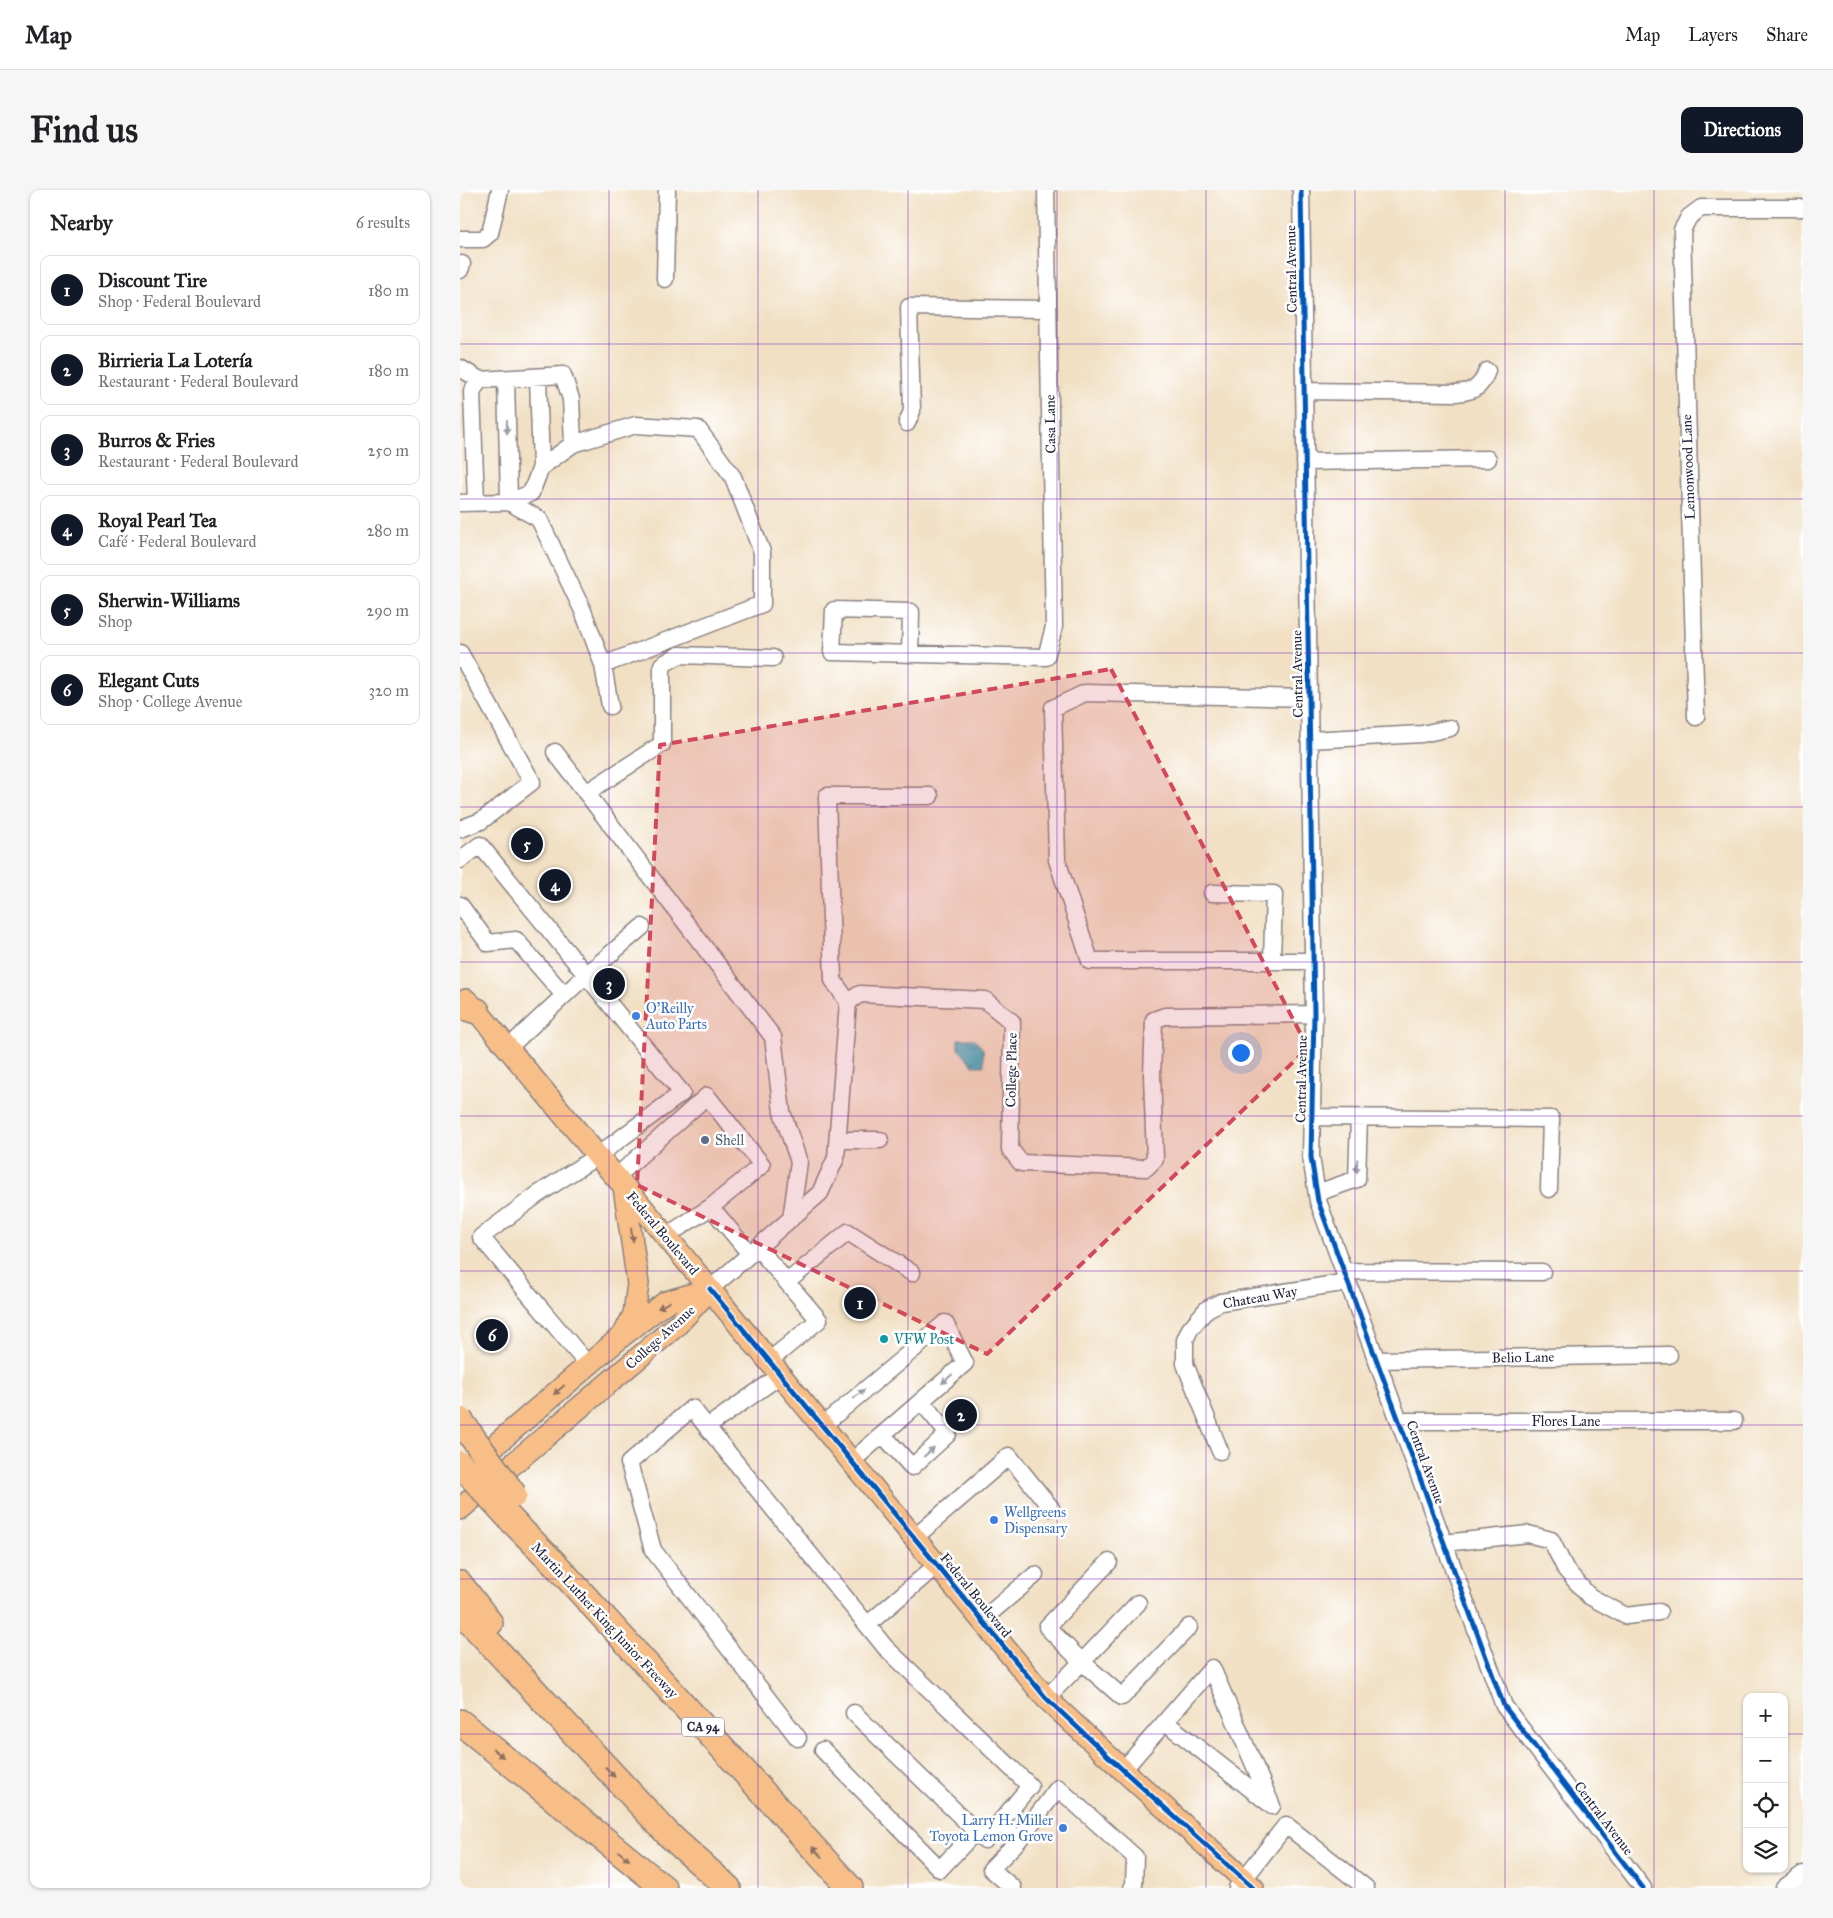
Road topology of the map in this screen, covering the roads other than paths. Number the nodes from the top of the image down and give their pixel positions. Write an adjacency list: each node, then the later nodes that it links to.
1 (500, 190): 6 (street)
2 (667, 190): 7 (street)
3 (1046, 190): 8 (street, Casa Lane)
4 (1301, 190): 14 (street, Central Avenue)
5 (1803, 208): 28 (street, Lemonwood Lane)
6 (460, 240)
7 (666, 280)
8 (1047, 309): 15 (street); 23 (street, Casa Lane)
9 (460, 368): 13 (street)
10 (1487, 371): 14 (street)
11 (538, 377): 12 (street); 16 (street); 19 (street)
12 (506, 378): 13 (street); 20 (street, one-way to 20)
13 (480, 380): 21 (street)
14 (1304, 391): 18 (street, Central Avenue)
15 (907, 423)
16 (573, 444): 19 (street); 25 (street)
17 (1488, 459): 18 (street)
18 (1305, 462): 26 (street, Central Avenue)
19 (541, 467): 20 (street)
20 (509, 502): 21 (street); 25 (street)
21 (468, 503)
22 (460, 653): 34 (street)
23 (910, 654): 23 (street)
24 (774, 658): 32 (street)
25 (603, 665): 27 (street)
26 (1308, 698): 30 (street, Central Avenue); 39 (street)
27 (610, 706)
28 (1696, 717)
29 (1450, 728): 30 (street)
30 (1309, 740): 40 (street, Central Avenue)
31 (555, 752): 32 (street)
32 (586, 793): 56 (street)
33 (930, 796): 43 (street)
34 (460, 828)
35 (460, 860): 41 (street)
36 (1212, 893): 39 (street)
37 (460, 905): 42 (street)
38 (642, 927): 41 (street)
39 (1272, 961): 40 (street)
40 (1313, 961): 45 (street, Central Avenue)
41 (586, 975): 42 (street); 51 (street)
42 (564, 995): 46 (street)
43 (848, 1002): 45 (street, College Place); 49 (street)
44 (466, 1004): 46 (main road, Federal Boulevard)
45 (1314, 1014): 47 (street, Central Avenue)
46 (508, 1048): 51 (main road, Federal Boulevard)
47 (1312, 1117): 48 (street); 54 (street, Central Avenue)
48 (1359, 1118): 53 (street); 54 (street, one-way to 54)
49 (838, 1140): 50 (street); 56 (street)
50 (880, 1140)
51 (597, 1156): 52 (main road, Federal Boulevard); 67 (street)
52 (620, 1182): 55 (street); 57 (main road, Federal Boulevard); 64 (main road, one-way to 64)
53 (1549, 1189)
54 (1317, 1193): 61 (street, Central Avenue)
55 (711, 1207): 57 (street); 58 (street)
56 (791, 1219): 58 (street)
57 (666, 1236): 63 (main road, Federal Boulevard)
58 (754, 1251): 62 (street); 63 (street)
59 (1542, 1272): 61 (street, Chateau Way)
60 (912, 1273): 62 (street)
61 (1346, 1276): 66 (street, Central Avenue); 76 (street, Chateau Way)
62 (787, 1282): 68 (street)
63 (710, 1289): 64 (main road, College Avenue, one-way to 64); 68 (main road, Federal Boulevard); 80 (main road, College Avenue)
64 (622, 1336): 67 (main road, College Avenue)
65 (1669, 1354): 66 (street, Belio Lane)
66 (1377, 1360): 71 (street, Central Avenue)
67 (588, 1366): 79 (main road, College Avenue, one-way to 79)
68 (775, 1368): 73 (street); 74 (main road, Federal Boulevard)
69 (921, 1401): 74 (street, one-way to 69); 75 (street); 75 (street, one-way to 69)
70 (460, 1420): 85 (highway, bridge)
71 (1399, 1421): 72 (street, Flores Lane); 83 (street, Central Avenue)
72 (1734, 1421)
73 (707, 1426): 93 (street); 101 (street)
74 (822, 1426): 77 (main road, Federal Boulevard)
75 (882, 1435): 77 (street)
76 (1220, 1451)
77 (852, 1462): 82 (main road, Federal Boulevard)
78 (460, 1464): 85 (highway, Martin Luther King Junior Freeway / CA 94, bridge)
79 (460, 1475)
80 (460, 1508)
81 (1051, 1508): 82 (street)
82 (914, 1538): 86 (main road, Federal Boulevard)
83 (1444, 1543): 91 (street); 115 (street, Central Avenue)
84 (1110, 1562): 95 (street)
85 (556, 1565): 112 (highway, Martin Luther King Junior Freeway / CA 94, one-way to 85)
86 (937, 1565): 92 (main road, Federal Boulevard); 93 (street)
87 (1035, 1575): 92 (street)
88 (460, 1584): 100 (highway)
89 (1138, 1603): 95 (street)
90 (460, 1611): 100 (highway)
91 (1660, 1612)
92 (982, 1620): 96 (main road, Federal Boulevard)
93 (866, 1625): 104 (street)
94 (1189, 1627): 95 (street)
95 (1082, 1662): 96 (street)
96 (1046, 1698): 103 (main road, Federal Boulevard)
97 (854, 1713): 105 (street)
98 (460, 1722): 110 (highway, one-way to 110)
99 (1165, 1722): 99 (street); 103 (street)
100 (577, 1736): 111 (highway, one-way to 111)
101 (798, 1738)
102 (823, 1750): 105 (street)
103 (1123, 1770): 108 (main road, Federal Boulevard)
104 (1000, 1822): 105 (street); 106 (street)
105 (976, 1831)
106 (1018, 1840): 109 (street); 113 (street)
107 (1803, 1874): 116 (street)
108 (1245, 1885): 114 (street)
109 (1135, 1887)
110 (664, 1888)
111 (728, 1888)
112 (850, 1888)
113 (1013, 1888)
114 (1366, 1888)
115 (1643, 1888)
116 (1784, 1888)

